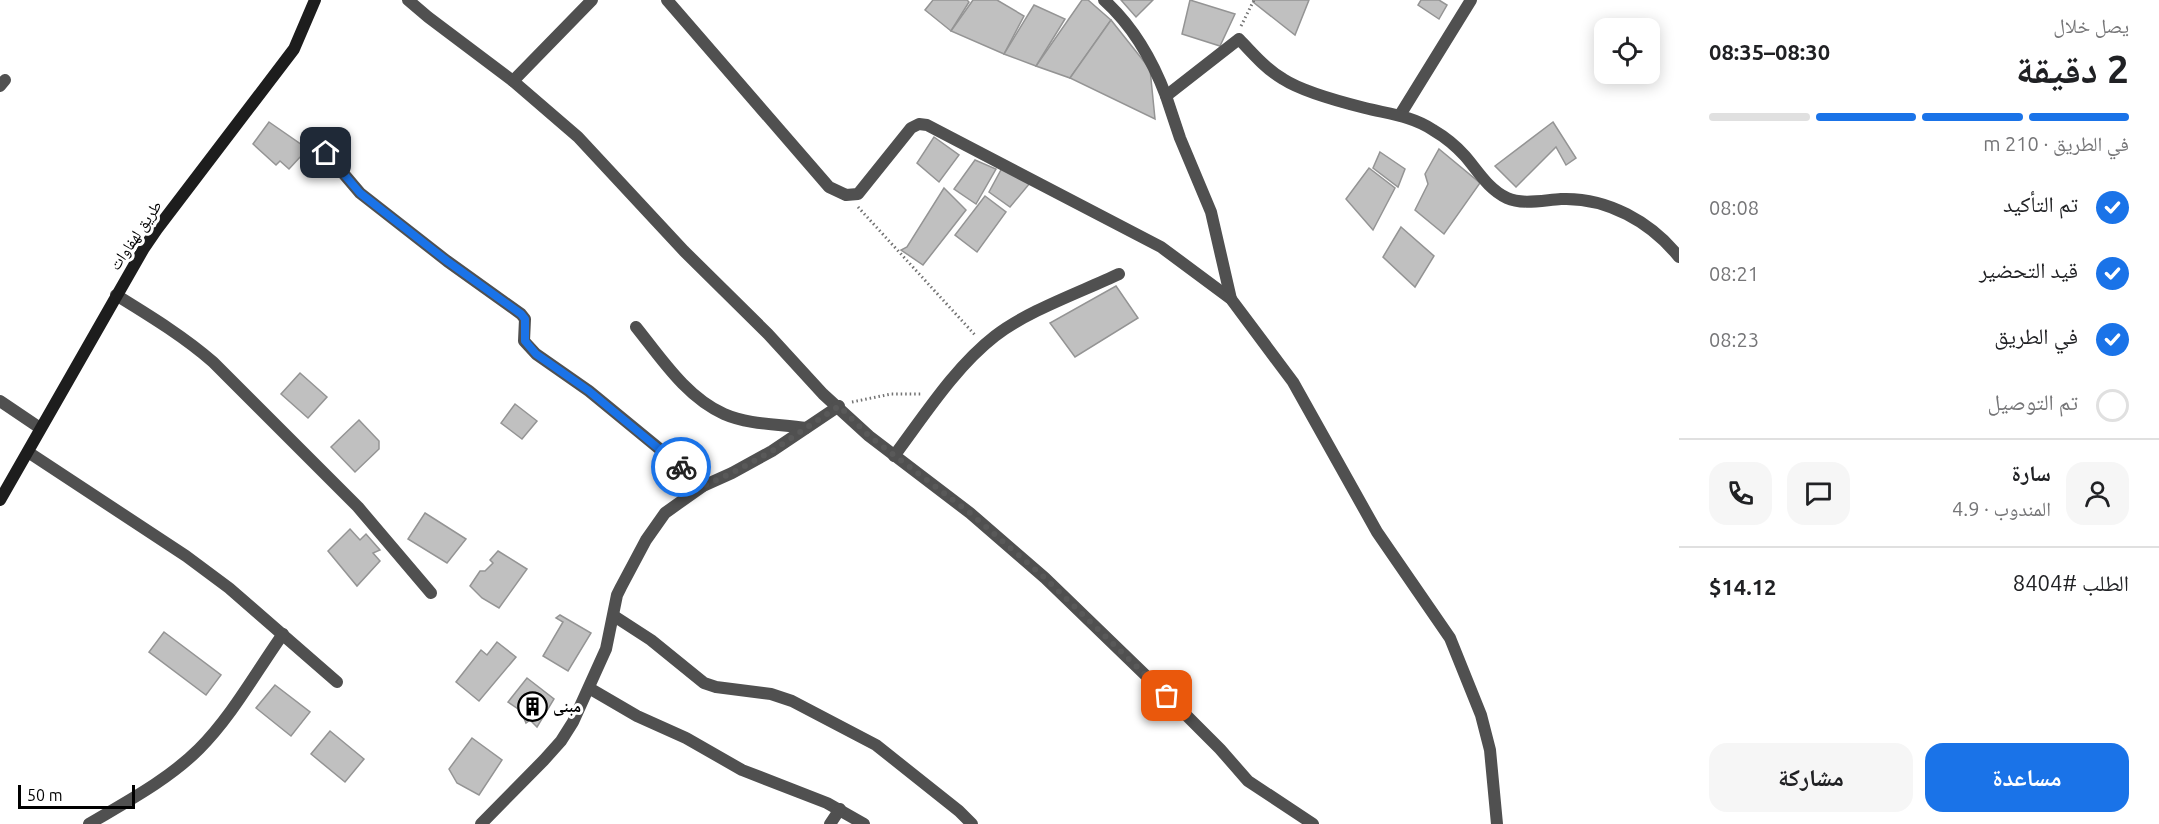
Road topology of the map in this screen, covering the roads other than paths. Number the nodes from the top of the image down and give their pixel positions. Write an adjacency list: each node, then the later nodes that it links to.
1 (315, 0): 13 (street, طريق لهفاوات)
2 (408, 0): 7 (street)
3 (592, 0): 7 (street)
4 (667, 0): 14 (street)
5 (1104, 0): 8 (street)
6 (1471, 0): 9 (street)
7 (513, 81): 17 (street)
8 (1166, 96): 9 (street); 14 (street)
9 (1400, 114): 11 (street)
10 (326, 153): 22 (street)
11 (1679, 257)
12 (1119, 274): 21 (street)
13 (116, 295): 18 (street, طريق لهفاوات); 24 (street)
14 (1231, 299): 36 (street)
15 (636, 327): 19 (street)
16 (0, 401): 18 (street)
17 (839, 406): 19 (street); 21 (street)
18 (40, 428): 20 (street, طريق لهفاوات)
19 (806, 428): 22 (street)
20 (28, 452): 23 (street, طريق لهفاوات); 26 (street)
21 (894, 456): 35 (street)
22 (703, 486): 25 (street)
23 (0, 500)
24 (431, 593)
25 (614, 616): 28 (street); 34 (street)
26 (283, 634): 27 (street); 30 (street)
27 (337, 682)
28 (589, 688): 29 (street); 31 (street)
29 (840, 809): 32 (street); 33 (street)
30 (89, 824)
31 (481, 824)
32 (830, 824)
33 (864, 824)
34 (972, 824)
35 (1313, 824)
36 (1497, 824)

